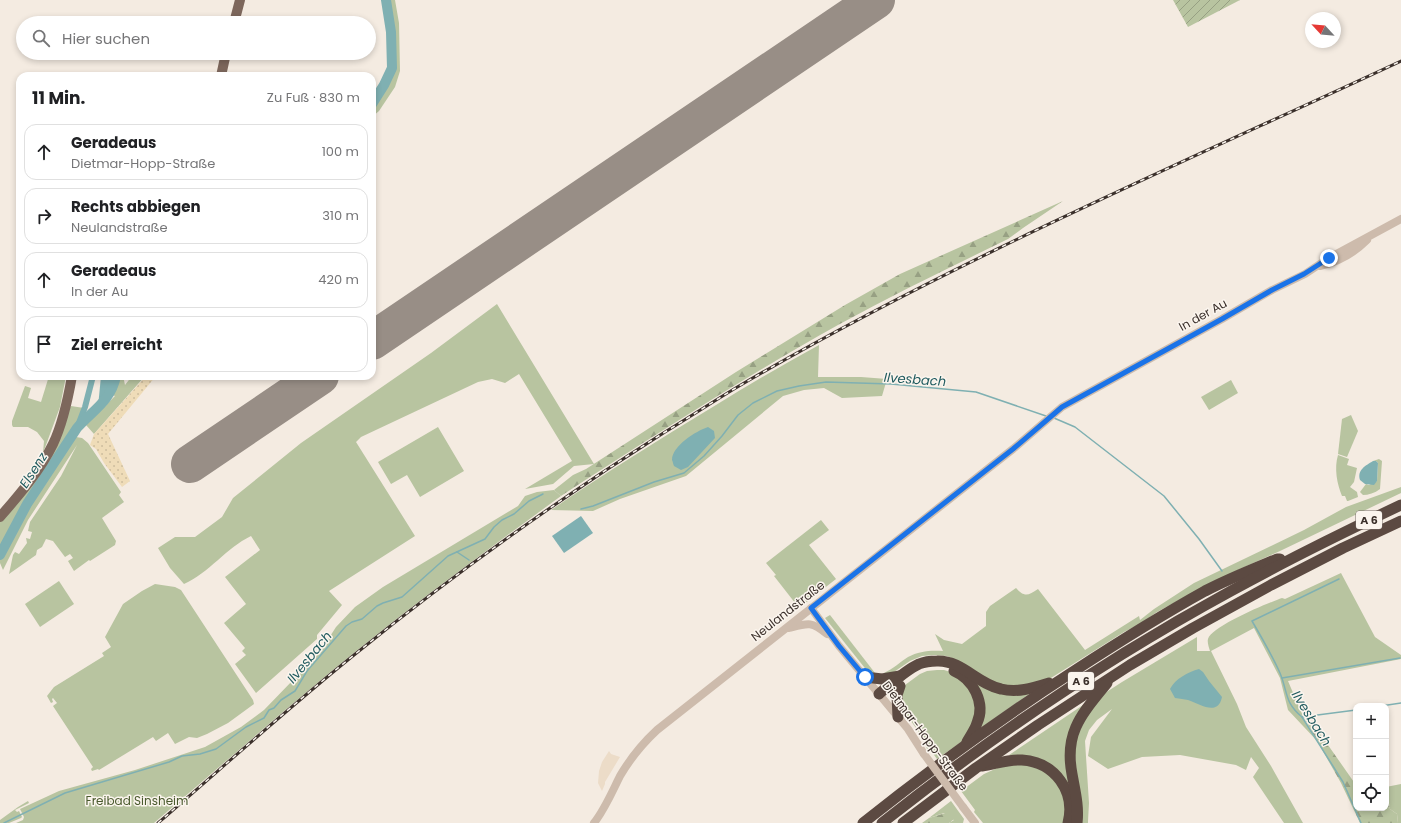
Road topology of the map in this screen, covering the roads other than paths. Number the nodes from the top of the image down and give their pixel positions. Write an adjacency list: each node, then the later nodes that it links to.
1 (240, 0): 2 (main road)
2 (236, 16)
3 (224, 60): 4 (main road)
4 (222, 72)
5 (1401, 219): 7 (street, In der Au)
6 (71, 380): 9 (main road)
7 (1022, 441): 12 (street, Neulandstraße)
8 (1401, 505): 11 (highway, A 6)
9 (0, 517)
10 (1401, 520): 16 (highway, A 6)
11 (1293, 558): 18 (highway); 26 (highway, A 6)
12 (811, 608): 13 (street, Neulandstraße); 14 (street, Dietmar-Hopp-Straße)
13 (785, 629): 14 (street); 24 (street, Neulandstraße)
14 (839, 646): 17 (street, Dietmar-Hopp-Straße)
15 (902, 675): 17 (highway); 18 (highway); 20 (highway)
16 (1114, 675): 23 (highway, A 6); 30 (highway)
17 (865, 677): 20 (street, Dietmar-Hopp-Straße)
18 (1064, 677): 22 (highway)
19 (900, 686): 20 (highway); 21 (highway); 22 (highway)
20 (881, 696): 21 (street, Dietmar-Hopp-Straße)
21 (898, 717): 28 (street, Dietmar-Hopp-Straße, bridge)
22 (966, 745): 25 (highway)
23 (976, 768): 27 (highway, A 6); 29 (highway)
24 (594, 823)
25 (863, 823)
26 (882, 823)
27 (903, 823)
28 (975, 823)
29 (1068, 823)
30 (1078, 823)

